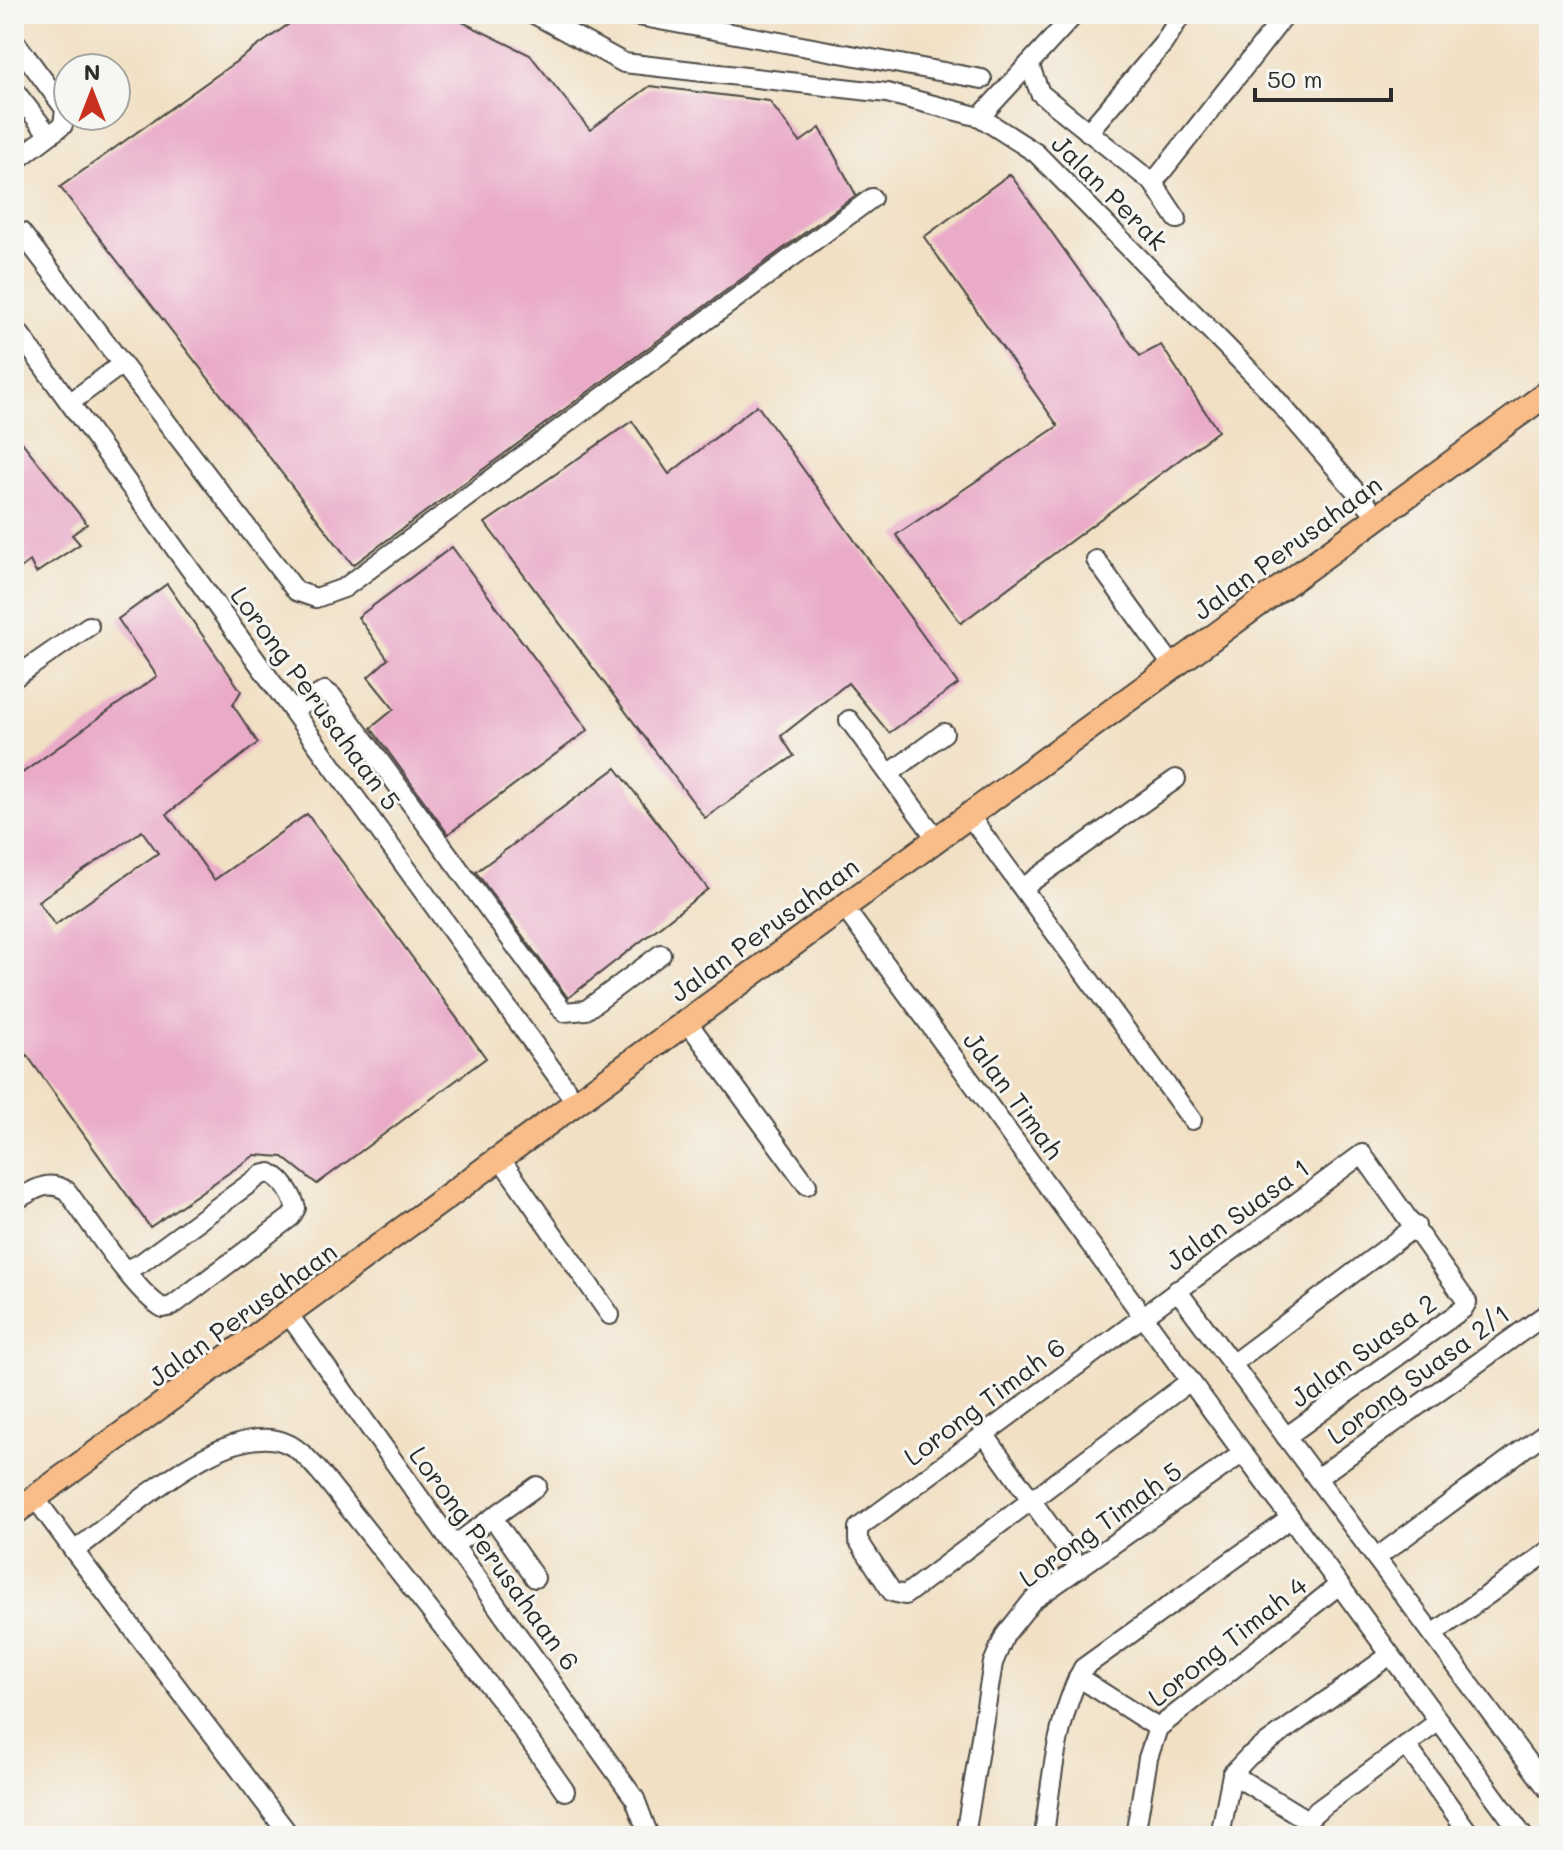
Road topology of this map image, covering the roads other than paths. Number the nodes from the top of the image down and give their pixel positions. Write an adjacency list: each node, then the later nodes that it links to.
1 (534, 14): 11 (street, Jalan Perak)
2 (627, 14): 6 (street)
3 (1182, 14): 12 (street)
4 (1286, 14): 15 (street)
5 (1069, 15): 8 (street)
6 (650, 17): 9 (street)
7 (14, 40): 13 (street)
8 (1029, 64): 11 (street); 12 (street)
9 (982, 79)
10 (14, 90): 13 (street)
11 (980, 117): 23 (street, Jalan Perak)
12 (1088, 132): 15 (street)
13 (49, 135): 14 (street)
14 (15, 160)
15 (1153, 183): 17 (street)
16 (872, 198): 20 (street)
17 (1177, 219)
18 (21, 232): 20 (street)
19 (14, 326): 22 (street, Lorong Perusahaan 5)
20 (122, 364): 22 (street)
21 (1549, 392): 23 (main road, Jalan Perusahaan)
22 (71, 402): 28 (street, Lorong Perusahaan 5)
23 (1377, 516): 26 (main road, Jalan Perusahaan)
24 (1096, 560): 26 (street)
25 (89, 626): 27 (street)
26 (1172, 665): 33 (main road, Jalan Perusahaan)
27 (14, 678)
28 (293, 710): 37 (street); 39 (street, Lorong Perusahaan 5)
29 (849, 720): 31 (street)
30 (944, 733): 31 (street)
31 (889, 774): 34 (street)
32 (1176, 779): 35 (street)
33 (968, 814): 34 (main road, Jalan Perusahaan); 35 (street)
34 (936, 838): 36 (main road, Jalan Perusahaan)
35 (1024, 887): 40 (street)
36 (843, 906): 38 (main road, Jalan Perusahaan); 50 (street, Jalan Timah)
37 (661, 954)
38 (686, 1020): 39 (main road, Jalan Perusahaan); 42 (street)
39 (575, 1101): 41 (main road, Jalan Perusahaan)
40 (1192, 1120)
41 (500, 1158): 48 (main road, Jalan Perusahaan); 49 (street)
42 (807, 1185)
43 (14, 1201): 45 (street)
44 (1416, 1226): 46 (street, Jalan Suasa 1); 51 (street); 55 (street, Jalan Suasa 2)
45 (127, 1269): 45 (street)
46 (1177, 1290): 50 (street, Jalan Suasa 1); 51 (street)
47 (1549, 1312): 57 (street, Lorong Suasa 2/1)
48 (289, 1315): 59 (main road, Jalan Perusahaan); 64 (street, Lorong Perusahaan 6)
49 (610, 1315)
50 (1142, 1316): 52 (street, Jalan Timah); 54 (street, Lorong Timah 6)
51 (1232, 1364): 55 (street)
52 (1190, 1381): 56 (street, Jalan Timah); 60 (street)
53 (1549, 1430): 67 (street)
54 (984, 1434): 60 (street); 60 (street, Lorong Timah 6)
55 (1286, 1437): 57 (street)
56 (1243, 1453): 63 (street, Jalan Timah); 68 (street, Lorong Timah 5)
57 (1317, 1478): 67 (street)
58 (537, 1486): 62 (street)
59 (35, 1498): 61 (main road, Jalan Perusahaan); 65 (street)
60 (1031, 1501): 68 (street)
61 (14, 1513)
62 (493, 1518): 64 (street); 69 (street)
63 (1291, 1518): 70 (street, Jalan Timah); 73 (street)
64 (454, 1545): 82 (street, Lorong Perusahaan 6)
65 (74, 1551): 78 (street); 81 (street)
66 (1549, 1551): 71 (street)
67 (1376, 1558): 71 (street)
68 (1080, 1568): 83 (street, Lorong Timah 5)
69 (535, 1578)
70 (1339, 1585): 72 (street, Jalan Timah); 75 (street, Lorong Timah 4)
71 (1433, 1634): 79 (street)
72 (1390, 1655): 74 (street, Jalan Timah); 77 (street)
73 (1078, 1677): 75 (street); 84 (street)
74 (1439, 1721): 76 (street); 88 (street, Jalan Timah)
75 (1158, 1728): 85 (street, Lorong Timah 4)
76 (1406, 1745): 80 (street); 87 (street)
77 (1232, 1774): 80 (street); 86 (street)
78 (565, 1791)
79 (1549, 1791)
80 (1304, 1828)
81 (290, 1836)
82 (649, 1836)
83 (965, 1836)
84 (1044, 1836)
85 (1135, 1836)
86 (1220, 1836)
87 (1471, 1836)
88 (1523, 1836)

